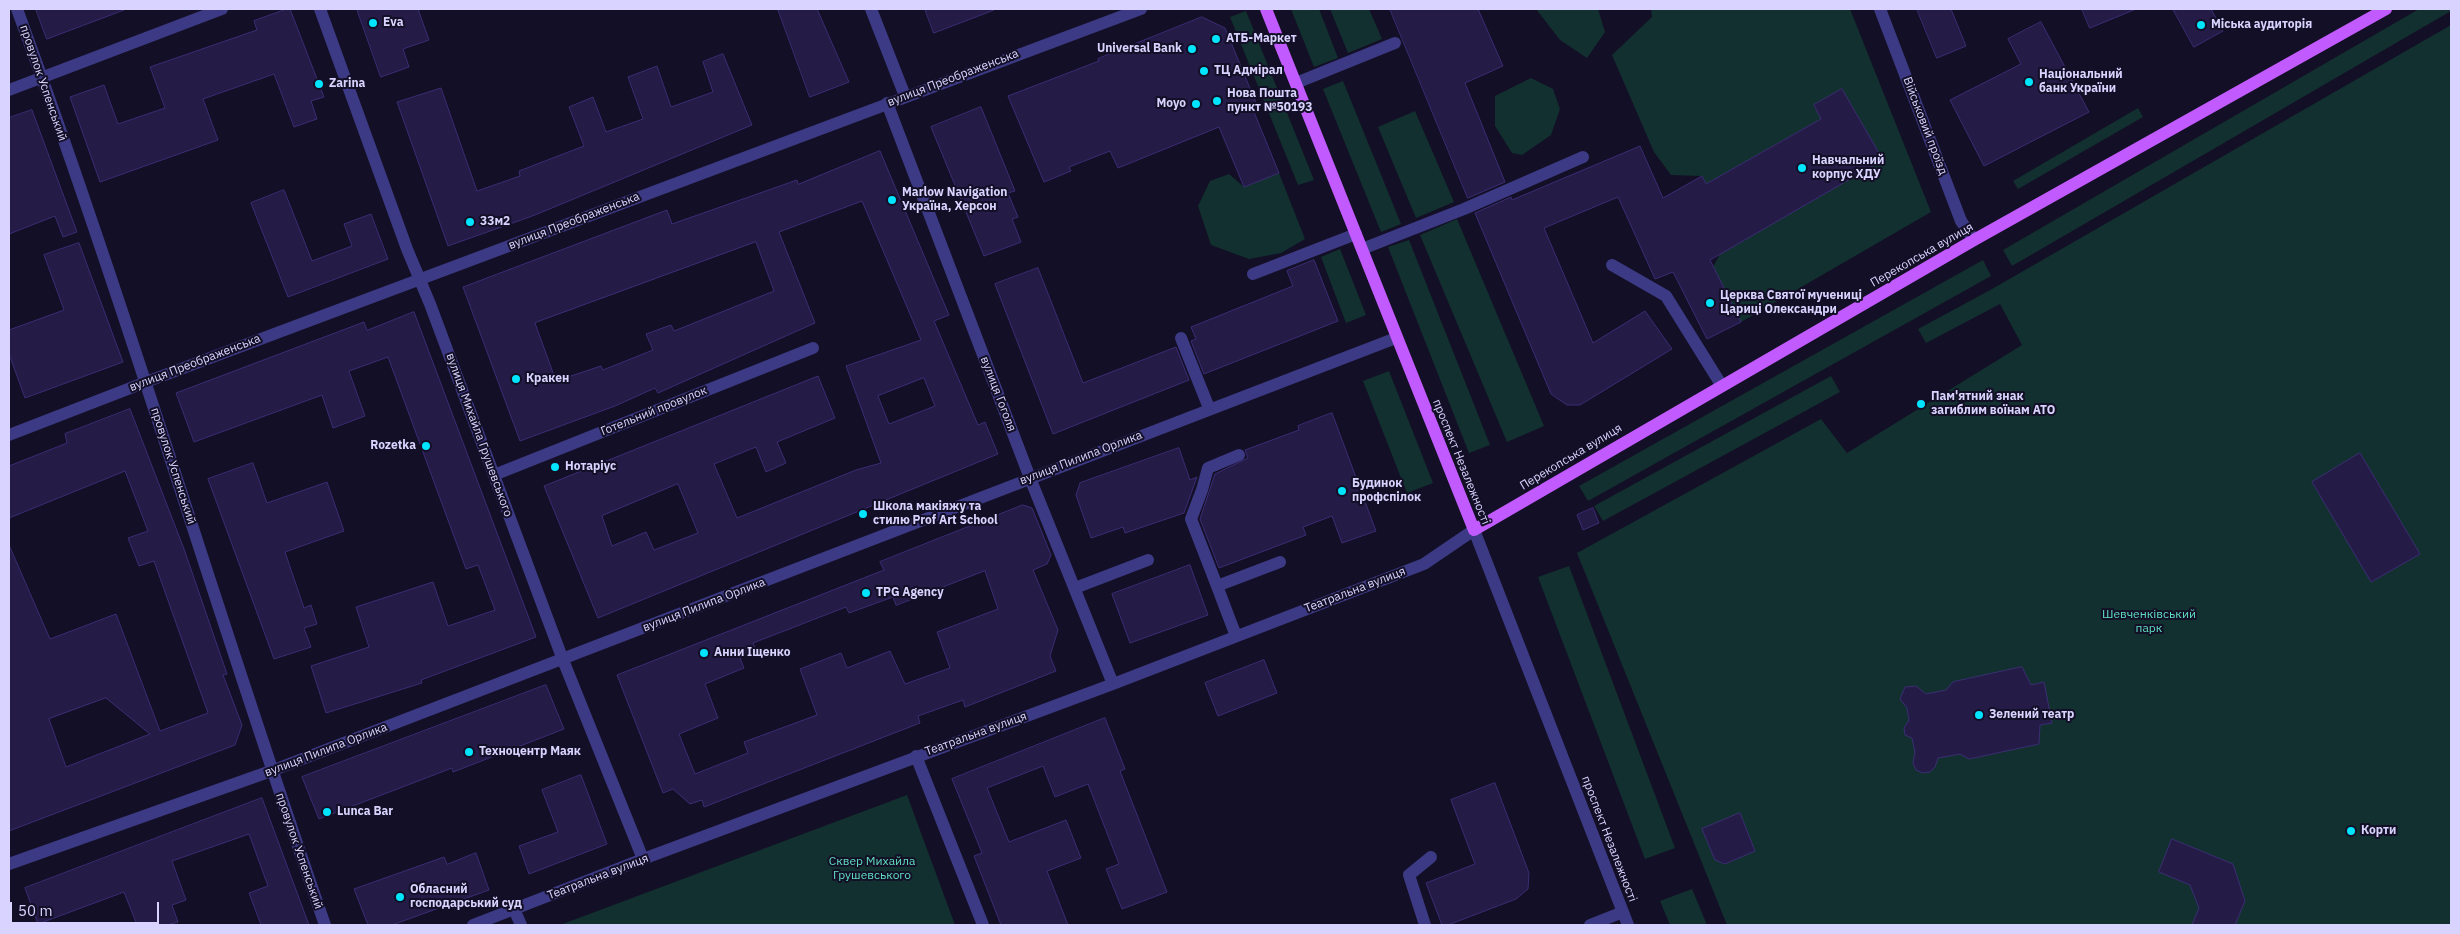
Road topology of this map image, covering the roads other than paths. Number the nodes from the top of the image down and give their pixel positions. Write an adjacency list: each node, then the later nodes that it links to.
1 (17, 9): 10 (street, провулок Успенський)
2 (222, 9): 10 (street)
3 (320, 9): 21 (street, вулиця Михайла Грушевського)
4 (871, 9): 13 (street)
5 (1140, 9): 13 (street, вулиця Преображенська)
6 (1266, 9): 11 (main road, проспект Незалежності)
7 (1880, 9): 17 (street, Військовий проїзд)
8 (2386, 9): 17 (main road, Перекопська вулиця)
9 (1394, 43): 11 (street)
10 (42, 78): 12 (street); 25 (street, провулок Успенський)
11 (1296, 83): 16 (main road, проспект Незалежності)
12 (9, 90)
13 (906, 96): 14 (street, вулиця Преображенська)
14 (887, 103): 21 (street, вулиця Преображенська); 31 (street, вулиця Гоголя)
15 (1583, 158): 18 (street)
16 (1356, 234): 18 (main road, проспект Незалежності); 20 (street)
17 (1974, 240): 26 (main road, Перекопська вулиця)
18 (1362, 249): 23 (main road, проспект Незалежності)
19 (1612, 265): 26 (street)
20 (1253, 274)
21 (420, 279): 25 (street, вулиця Преображенська); 30 (street, вулиця Михайла Грушевського)
22 (1181, 338): 27 (street)
23 (1396, 338): 27 (street, вулиця Пилипа Орлика); 32 (main road, проспект Незалежності)
24 (813, 348): 30 (street, Готельний провулок)
25 (146, 382): 28 (street, вулиця Преображенська); 41 (street, провулок Успенський)
26 (1722, 386): 32 (main road, Перекопська вулиця)
27 (1210, 408): 31 (street, вулиця Пилипа Орлика)
28 (9, 435)
29 (1238, 455): 35 (street)
30 (494, 475): 38 (street, вулиця Михайла Грушевського)
31 (1030, 478): 36 (street, вулиця Гоголя); 38 (street, вулиця Пилипа Орлика)
32 (1474, 530): 37 (street, Театральна вулиця); 46 (street, проспект Незалежності)
33 (1148, 560): 36 (street)
34 (1280, 562): 35 (street)
35 (1216, 586): 37 (street)
36 (1075, 588): 39 (street, вулиця Гоголя)
37 (1236, 636): 39 (street, Театральна вулиця)
38 (563, 660): 41 (street, вулиця Пилипа Орлика); 43 (street, вулиця Михайла Грушевського)
39 (1112, 684): 40 (street, Театральна вулиця)
40 (916, 756): 43 (street, Театральна вулиця); 50 (street)
41 (271, 770): 44 (street, вулиця Пилипа Орлика); 47 (street, провулок Успенський)
42 (1431, 857): 51 (street)
43 (643, 859): 45 (street, Театральна вулиця)
44 (9, 864)
45 (514, 909): 48 (street, Театральна вулиця); 49 (street)
46 (1623, 912): 52 (street); 53 (street, проспект Незалежності)
47 (325, 925)
48 (473, 925)
49 (521, 925)
50 (983, 925)
51 (1425, 925)
52 (1590, 925)
53 (1628, 925)

